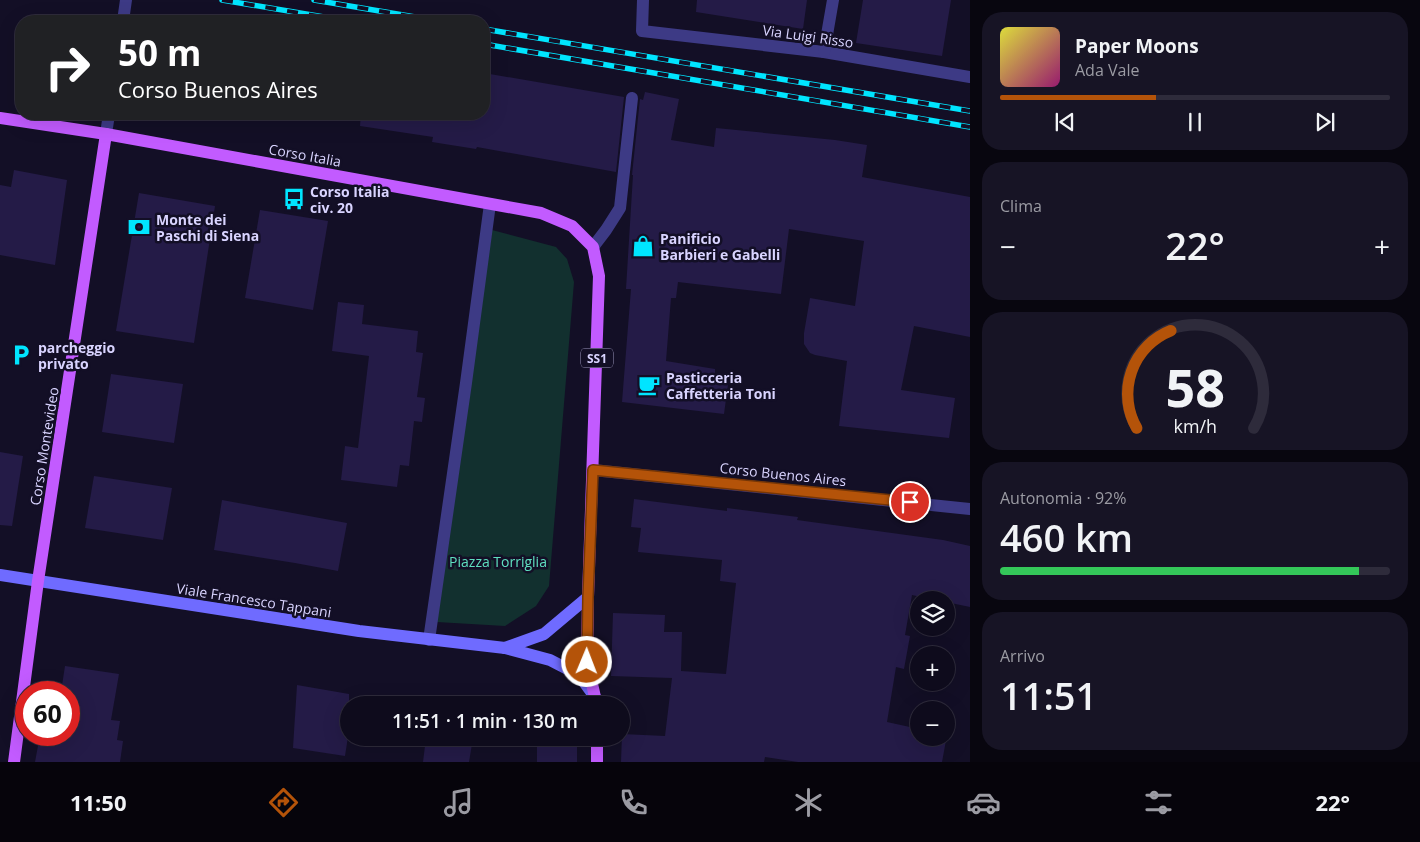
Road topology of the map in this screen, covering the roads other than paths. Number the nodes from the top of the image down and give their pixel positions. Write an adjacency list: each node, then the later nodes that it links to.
1 (126, 0): 4 (street)
2 (643, 0): 5 (street, Via Luigi Risso)
3 (833, 0): 5 (street)
4 (124, 15)
5 (824, 52): 6 (street, Via Luigi Risso)
6 (970, 77)
7 (632, 98): 12 (street)
8 (0, 118): 10 (main road, Corso Italia)
9 (108, 120): 10 (street)
10 (106, 134): 11 (main road, Corso Italia); 16 (main road, Corso Montevideo)
11 (490, 204): 12 (main road, Corso Italia); 18 (street)
12 (593, 247): 13 (main road, SS1)
13 (593, 470): 14 (street, Corso Buenos Aires); 17 (main road)
14 (970, 509)
15 (0, 575): 16 (main road, Viale Francesco Tappani)
16 (38, 581): 18 (main road, Viale Francesco Tappani); 23 (main road, Corso Montevideo)
17 (588, 597): 19 (main road, Viale Francesco Tappani); 21 (main road)
18 (430, 640): 19 (main road, Viale Francesco Tappani)
19 (505, 648): 20 (main road, Viale Francesco Tappani)
20 (593, 696)
21 (595, 696)
22 (597, 746): 24 (main road)
23 (14, 762)
24 (596, 762)

